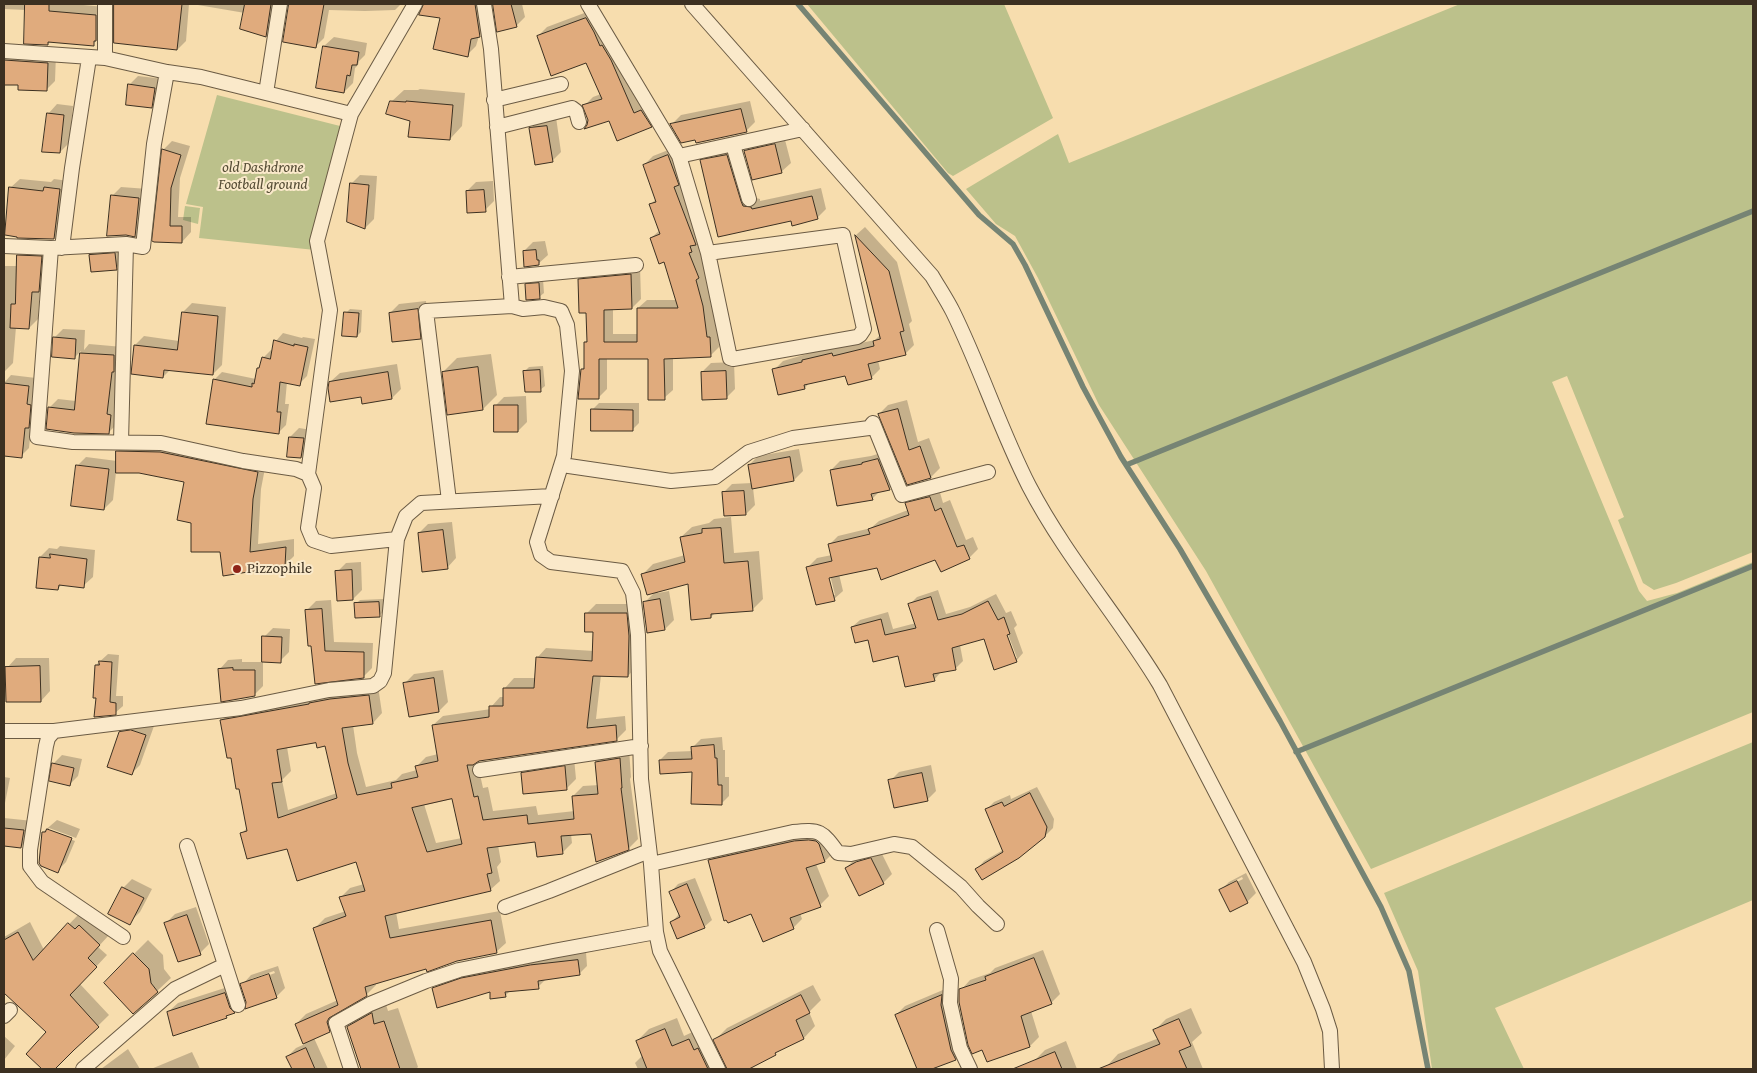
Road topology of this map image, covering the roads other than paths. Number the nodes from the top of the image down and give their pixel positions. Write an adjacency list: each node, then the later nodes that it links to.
1 (105, 4): 9 (street)
2 (280, 4): 12 (street)
3 (415, 4): 14 (street)
4 (484, 4): 13 (street)
5 (588, 4): 19 (street)
6 (692, 4): 17 (street)
7 (4, 51): 8 (street)
8 (89, 58): 9 (street); 23 (street)
9 (105, 58): 10 (street)
10 (167, 72): 12 (street); 21 (street)
11 (562, 84): 13 (street)
12 (266, 93): 14 (street)
13 (494, 100): 16 (street)
14 (351, 114): 31 (street)
15 (579, 122): 16 (street)
16 (497, 127): 26 (street)
17 (803, 129): 18 (street); 52 (street)
18 (733, 145): 19 (street); 20 (street)
19 (679, 156): 24 (street)
20 (749, 199)
21 (126, 244): 23 (street); 28 (street)
22 (4, 246): 23 (street)
23 (56, 248): 28 (street)
24 (708, 253): 24 (street)
25 (636, 266): 26 (street)
26 (509, 277): 27 (street)
27 (512, 306): 29 (street); 33 (street)
28 (121, 442): 31 (street)
29 (562, 465): 30 (street); 32 (street)
30 (988, 472)
31 (308, 474): 34 (street)
32 (552, 496): 33 (street); 37 (street)
33 (449, 501): 34 (street)
34 (397, 539): 36 (street)
35 (4, 731): 36 (street)
36 (54, 731): 45 (street)
37 (641, 746): 38 (street); 40 (street)
38 (480, 770)
39 (186, 846): 46 (street)
40 (650, 857): 41 (street); 42 (street); 44 (street)
41 (505, 907)
42 (997, 924)
43 (937, 930): 51 (street)
44 (656, 932): 49 (street); 50 (street)
45 (123, 937)
46 (225, 965): 47 (street); 48 (street)
47 (238, 1005)
48 (83, 1069)
49 (351, 1069)
50 (718, 1069)
51 (970, 1069)
52 (1332, 1069)

